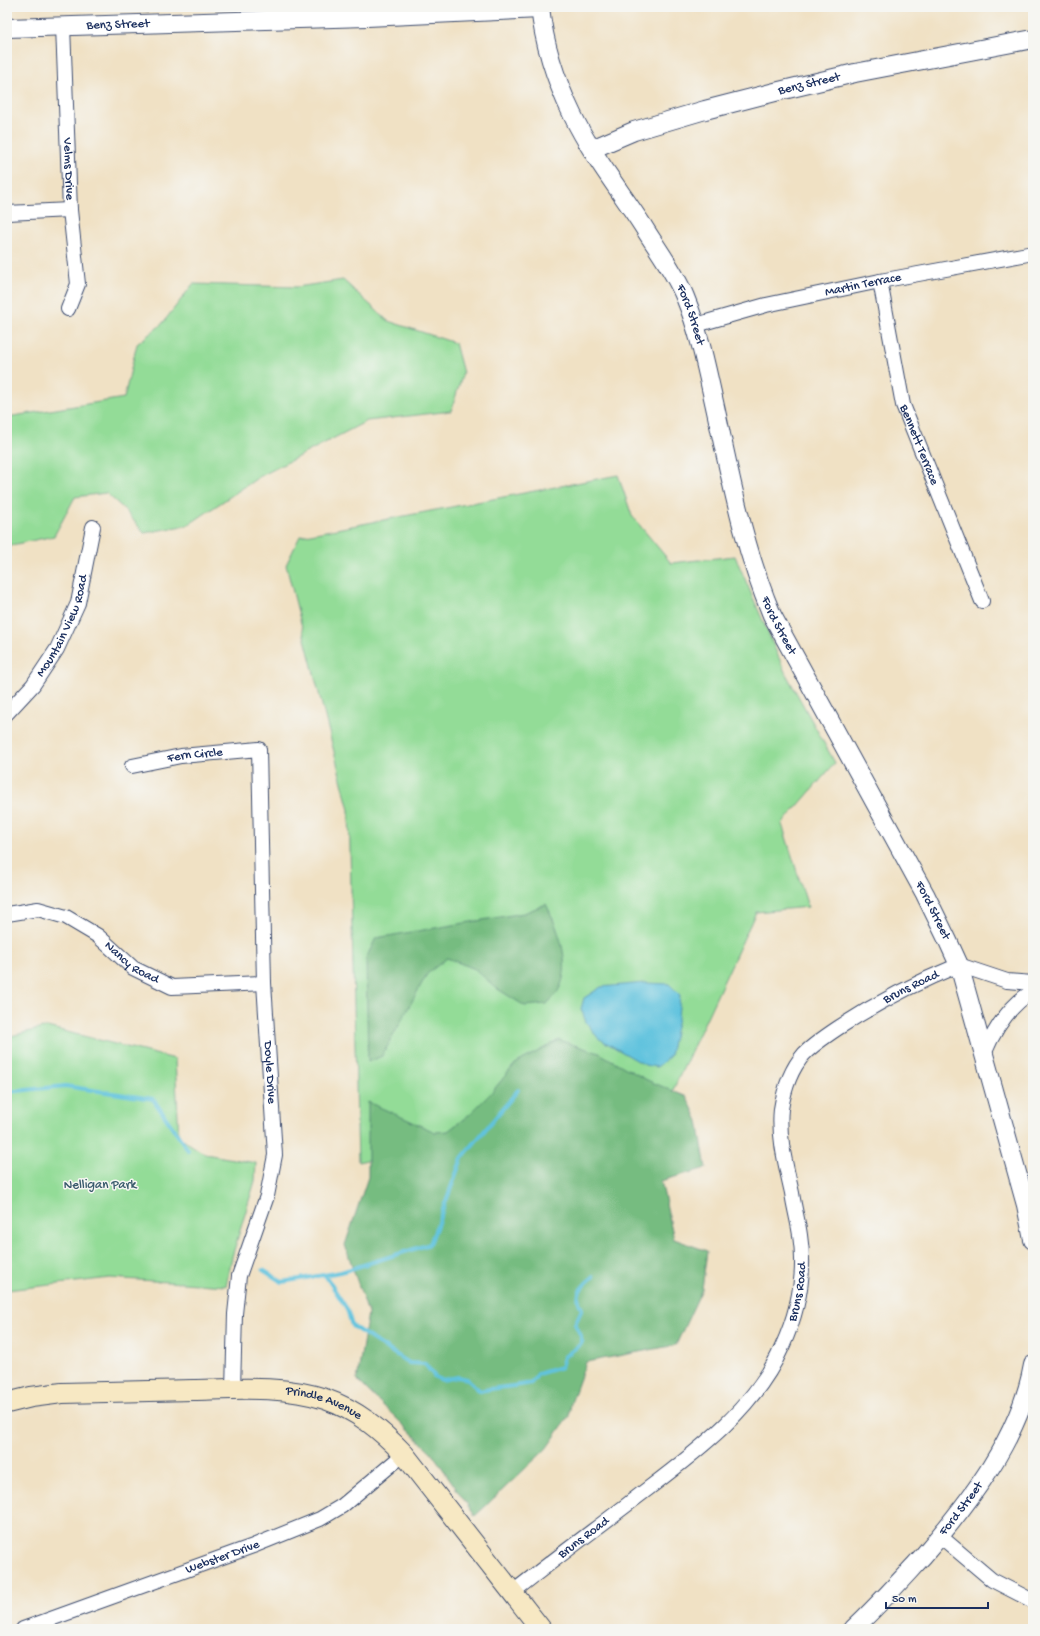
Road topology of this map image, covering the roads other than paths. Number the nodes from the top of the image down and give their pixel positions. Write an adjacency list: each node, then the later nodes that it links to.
1 (540, 8): 2 (street, Benz Street); 5 (street, Ford Street)
2 (63, 26): 3 (street, Benz Street); 6 (street, Velms Drive)
3 (7, 28)
4 (1033, 39): 5 (street, Benz Street)
5 (592, 149): 11 (street, Ford Street)
6 (70, 210): 7 (street); 10 (street, Velms Drive)
7 (7, 213)
8 (1033, 253): 9 (street, Martin Terrace)
9 (880, 281): 11 (street, Martin Terrace); 13 (street, Bennett Terrace)
10 (68, 309)
11 (696, 325): 18 (street, Ford Street)
12 (92, 527): 14 (street, Mountain View Road)
13 (982, 601)
14 (7, 713)
15 (259, 749): 16 (street, Fern Circle); 19 (street, Doyle Drive)
16 (132, 766)
17 (7, 914): 19 (street, Nancy Road)
18 (959, 965): 20 (street); 22 (street, Ford Street); 29 (street, Bruns Road)
19 (264, 983): 25 (street, Doyle Drive)
20 (1033, 983)
21 (1033, 991): 22 (street)
22 (984, 1054): 23 (street, Ford Street)
23 (1033, 1240)
24 (1033, 1365): 28 (street, Ford Street)
25 (233, 1389): 26 (main road, Prindle Avenue); 27 (main road, Prindle Avenue)
26 (7, 1403)
27 (404, 1454): 29 (main road, Prindle Avenue); 31 (street, Webster Drive)
28 (940, 1536): 30 (street); 33 (street, Ford Street)
29 (513, 1592): 32 (main road, Prindle Avenue)
30 (1033, 1601)
31 (23, 1629)
32 (541, 1629)
33 (853, 1629)

